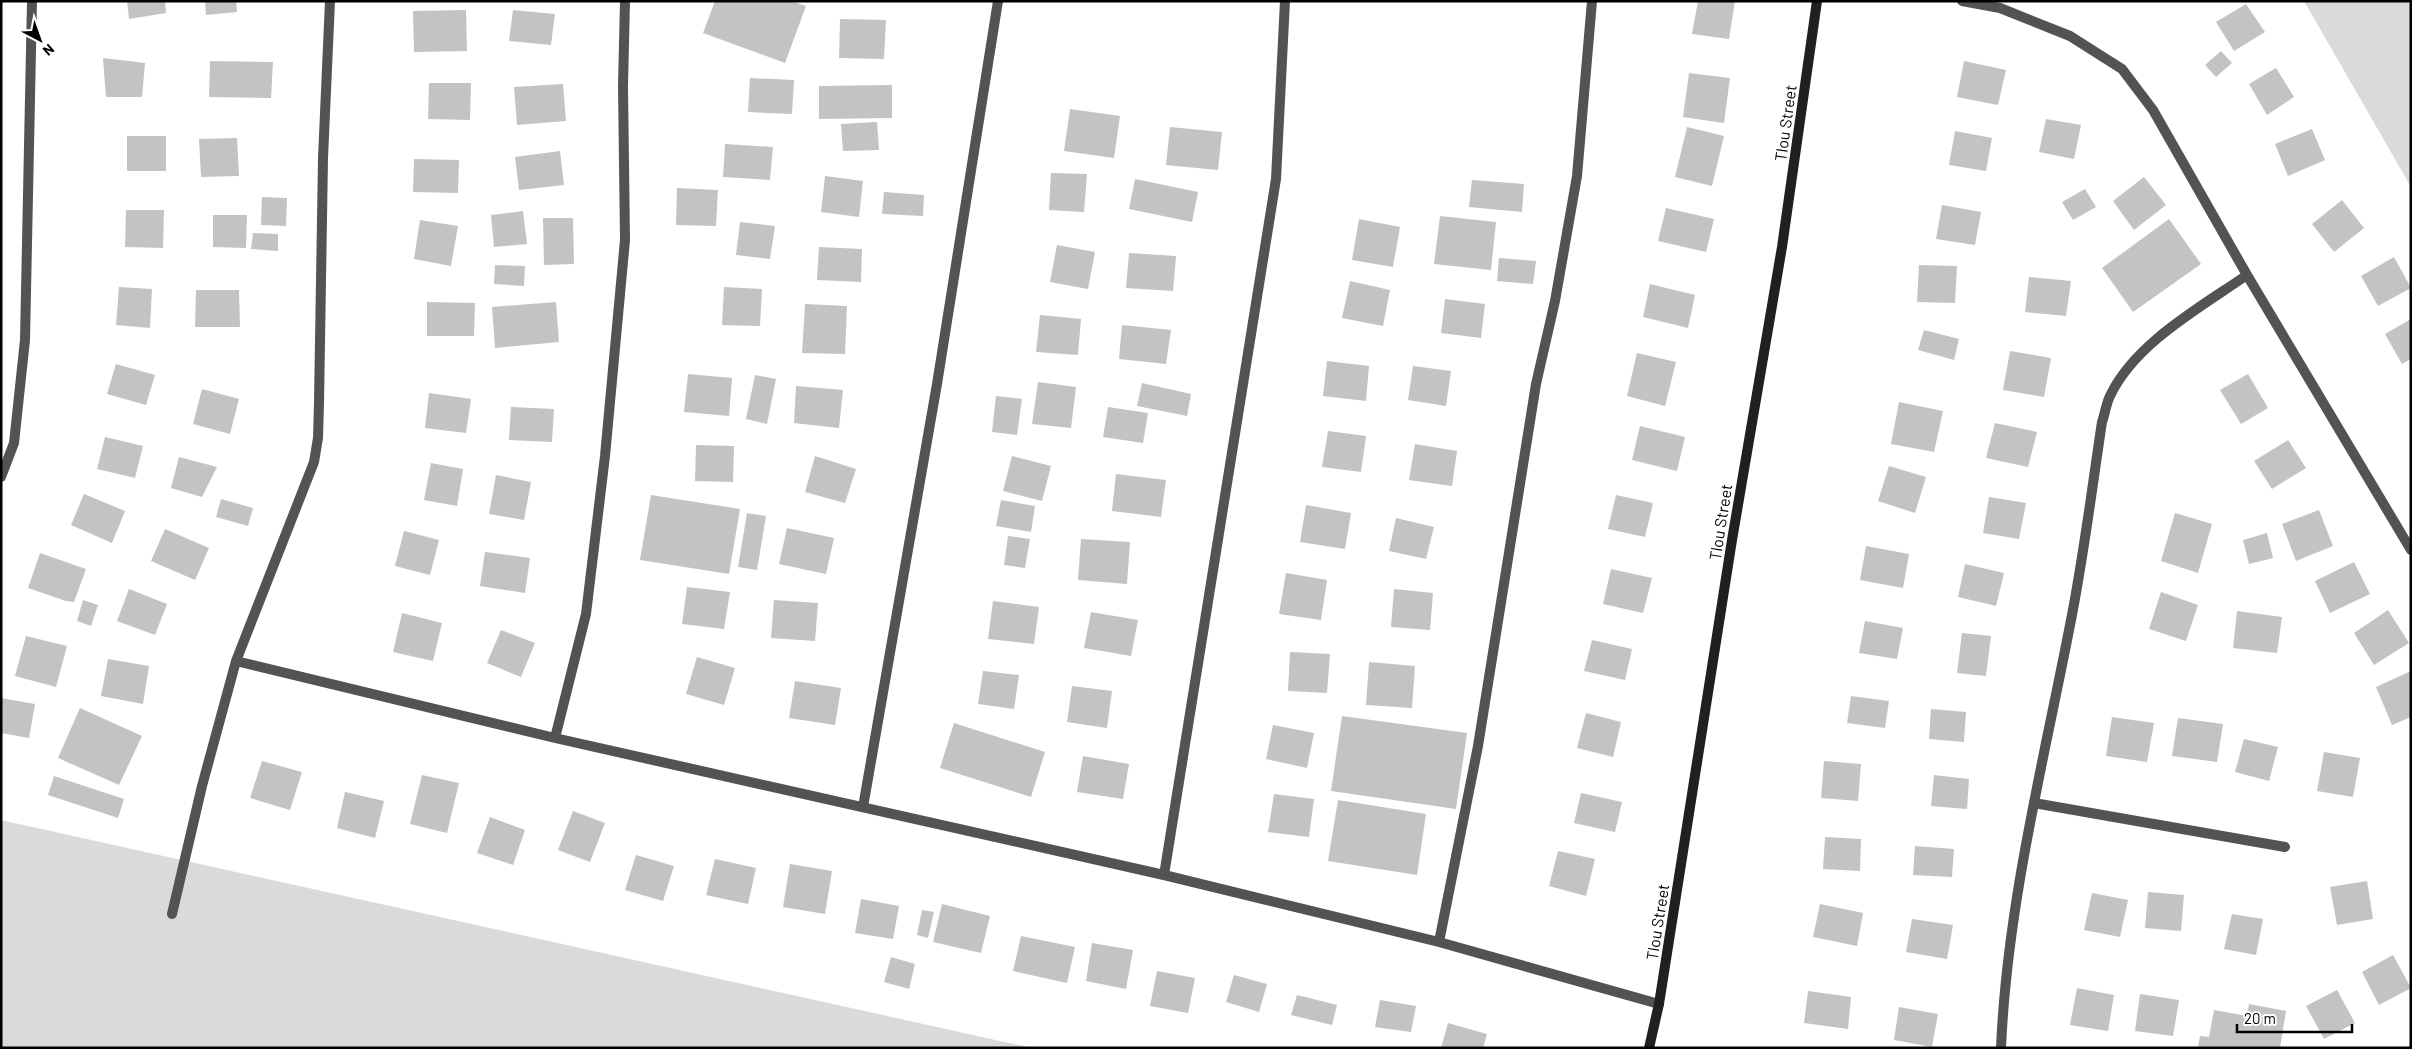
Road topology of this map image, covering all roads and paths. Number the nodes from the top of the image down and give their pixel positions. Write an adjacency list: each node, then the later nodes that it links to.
1 (32, 1): 10 (street)
2 (330, 1): 12 (street)
3 (625, 1): 13 (street)
4 (998, 1): 15 (street)
5 (1285, 1): 17 (street)
6 (1592, 1): 19 (street)
7 (1817, 1): 20 (street, Tlou Street)
8 (1962, 1): 9 (street)
9 (2247, 275): 11 (street); 14 (street)
10 (1, 477)
11 (2411, 550)
12 (236, 661): 13 (street); 18 (street)
13 (555, 738): 15 (street)
14 (2034, 803): 16 (street); 22 (street)
15 (863, 807): 17 (street)
16 (2284, 848)
17 (1164, 875): 19 (street)
18 (172, 914)
19 (1439, 942): 20 (street)
20 (1659, 1004): 21 (street, Tlou Street)
21 (1649, 1048)
22 (2001, 1048)

